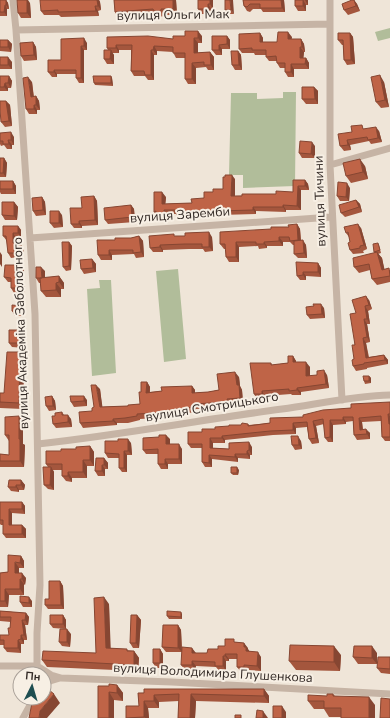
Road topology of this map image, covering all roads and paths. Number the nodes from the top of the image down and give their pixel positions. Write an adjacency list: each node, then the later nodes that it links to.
1 (13, 0): 4 (street, вулиця Академіка Заболотного)
2 (330, 0): 3 (street, вулиця Тичини)
3 (330, 24): 4 (street, вулиця Ольги Мак); 6 (street, вулиця Тичини)
4 (16, 30): 8 (street, вулиця Академіка Заболотного)
5 (390, 148): 6 (street)
6 (330, 165): 7 (street, вулиця Тичини)
7 (332, 217): 8 (street, вулиця Заремби); 10 (street, вулиця Тичини)
8 (30, 238): 11 (street, вулиця Академіка Заболотного)
9 (390, 395): 10 (street, вулиця Смотрицького)
10 (342, 400): 11 (street, вулиця Смотрицького)
11 (38, 444): 13 (street, вулиця Академіка Заболотного)
12 (0, 666): 14 (street)
13 (37, 666)
14 (12, 667)
15 (52, 675): 16 (street, вулиця Володимира Глушенкова)
16 (61, 678): 17 (street); 18 (street, вулиця Володимира Глушенкова)
17 (52, 680)
18 (390, 694)
19 (30, 706): 20 (street)
20 (23, 718)

